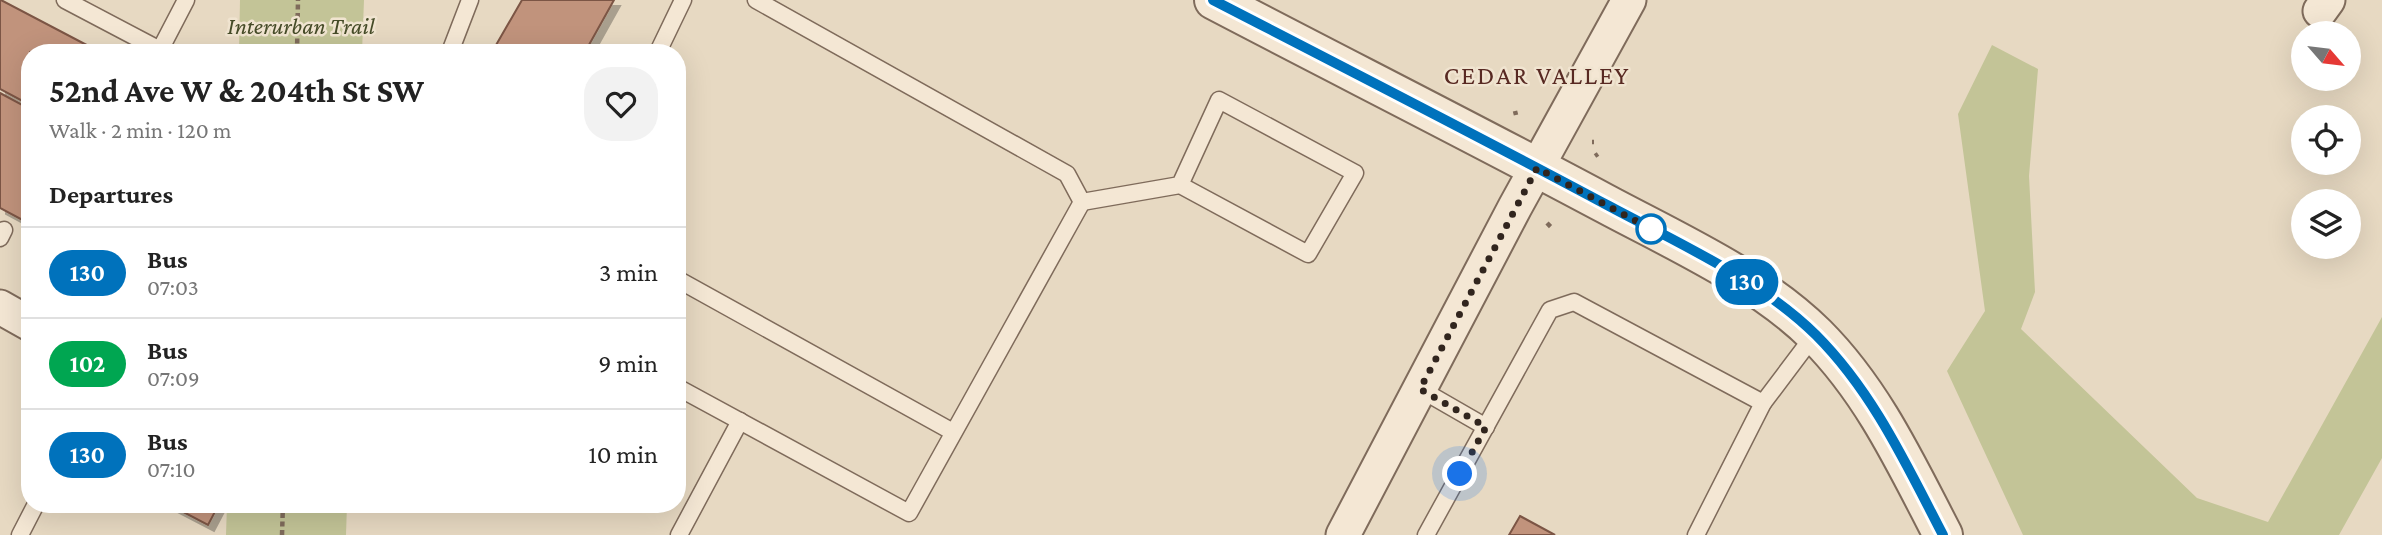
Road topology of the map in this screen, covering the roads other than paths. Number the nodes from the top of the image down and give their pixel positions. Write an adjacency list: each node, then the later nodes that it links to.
1 (65, 0): 8 (lane)
2 (186, 0): 9 (lane)
3 (470, 0): 10 (lane)
4 (683, 0): 11 (lane)
5 (757, 0): 14 (lane)
6 (1213, 0): 12 (street)
7 (1629, 0): 12 (street)
8 (149, 44)
9 (163, 44)
10 (453, 44)
11 (662, 44)
12 (1537, 168): 18 (street); 19 (street)
13 (1180, 185): 13 (lane); 14 (lane)
14 (1082, 202): 24 (lane)
15 (686, 284): 24 (lane)
16 (0, 307): 17 (street)
17 (21, 319)
18 (1815, 334): 21 (lane); 31 (street)
19 (1420, 389): 23 (lane); 28 (street)
20 (686, 392): 22 (lane)
21 (1763, 403): 23 (lane); 30 (lane)
22 (740, 421): 24 (lane); 27 (lane)
23 (1486, 427): 29 (lane)
24 (953, 432)
25 (31, 513): 26 (lane)
26 (20, 535)
27 (679, 535)
28 (1343, 535)
29 (1426, 535)
30 (1696, 535)
31 (1943, 535)

